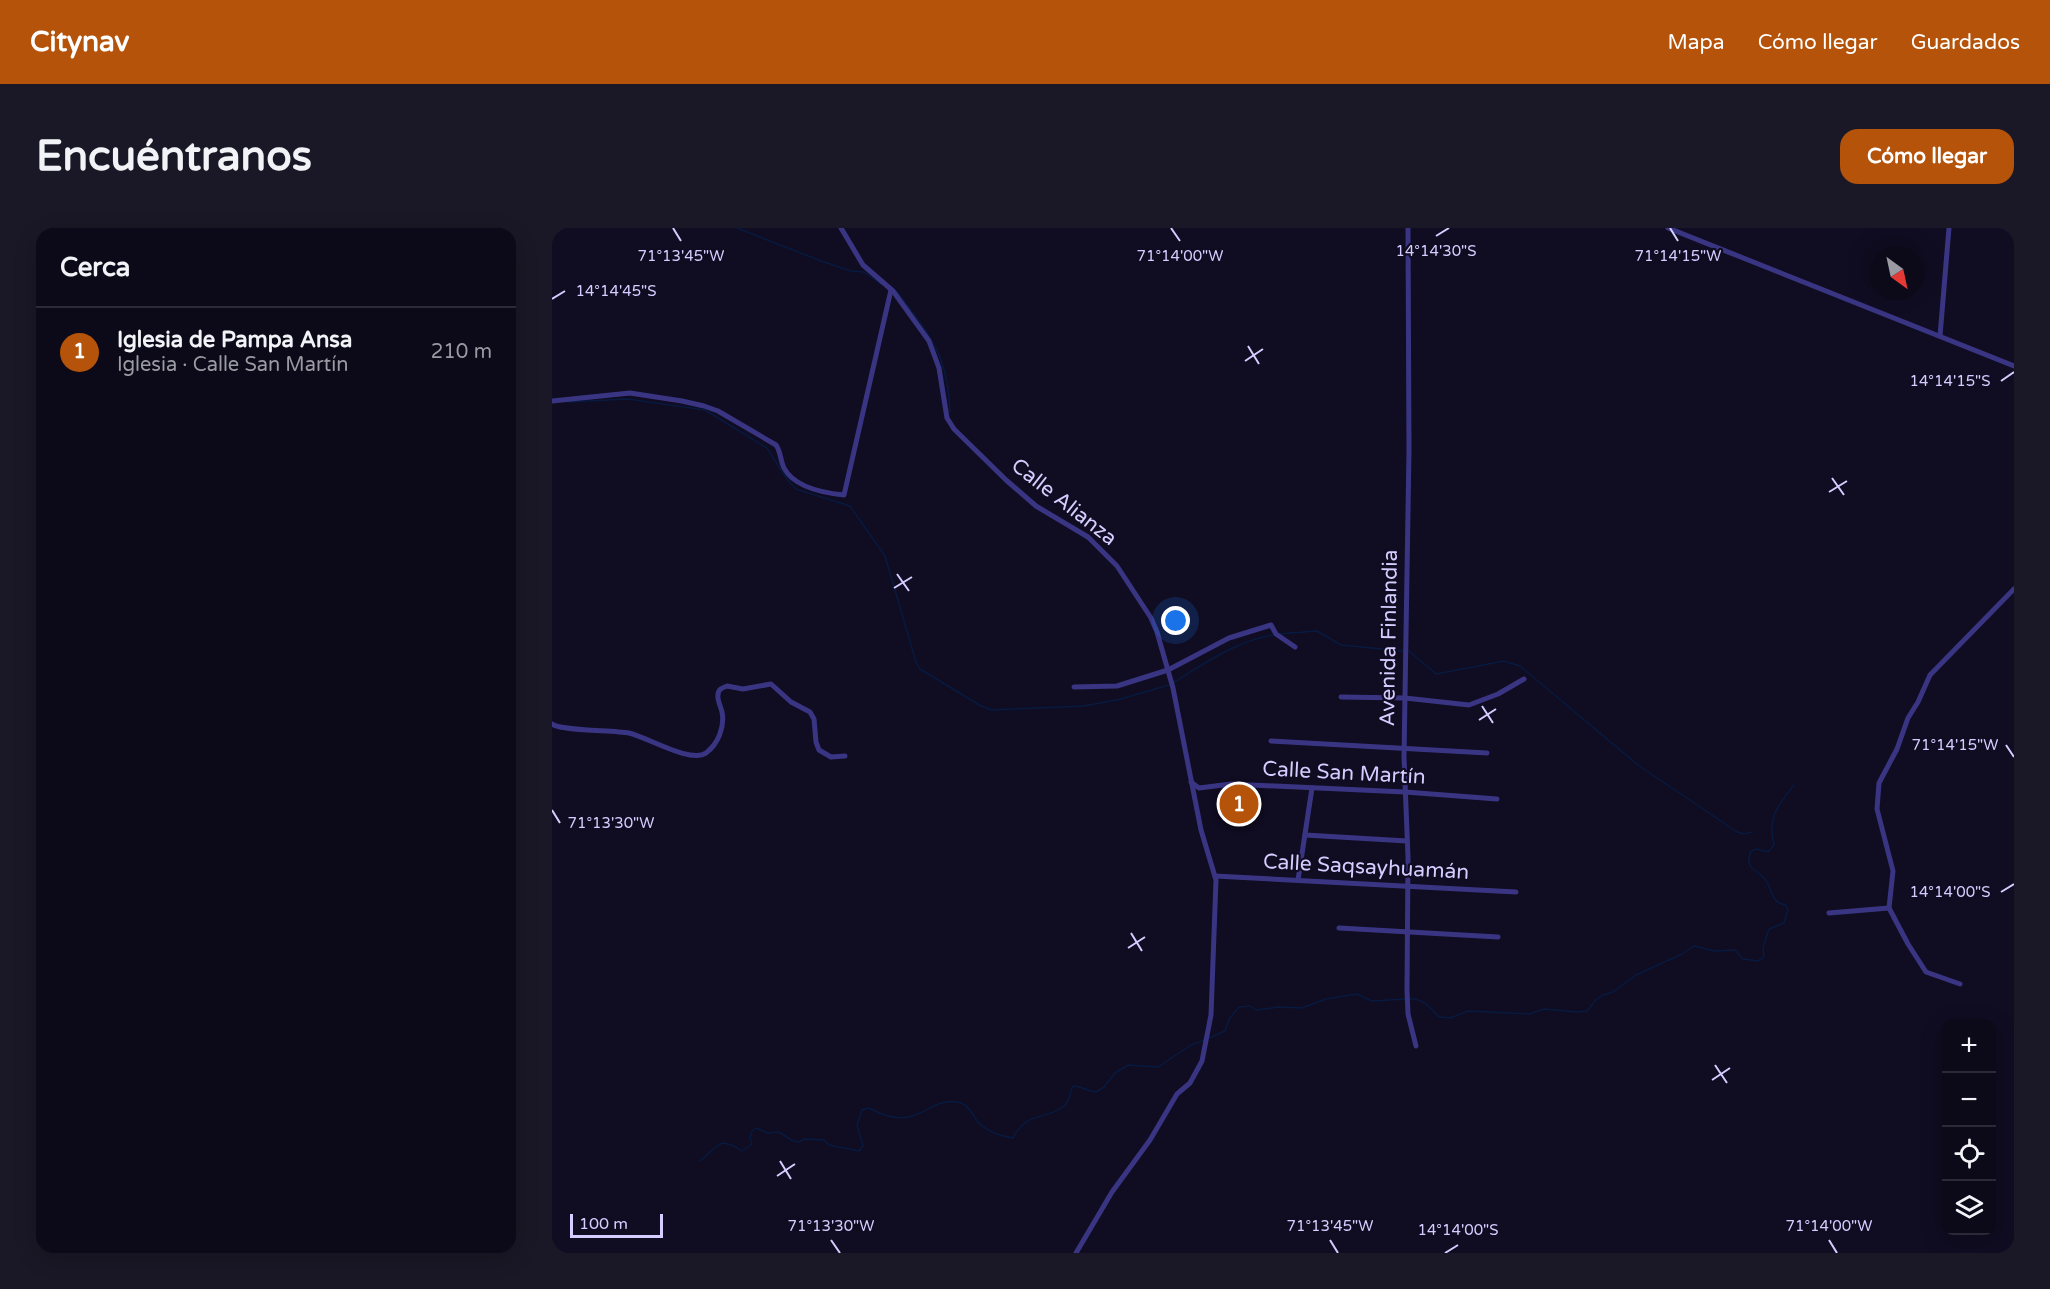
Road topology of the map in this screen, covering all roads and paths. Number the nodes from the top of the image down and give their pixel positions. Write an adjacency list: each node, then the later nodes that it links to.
1 (841, 228): 5 (street, Calle Alianza)
2 (1408, 228): 15 (street, Avenida Finlandia)
3 (1668, 228): 6 (street)
4 (1949, 228): 6 (street)
5 (891, 290): 8 (street); 11 (street, Calle Alianza)
6 (1940, 336): 7 (street)
7 (2014, 366)
8 (552, 400)
9 (2014, 589): 31 (street)
10 (1295, 647): 11 (street)
11 (1167, 670): 13 (street); 21 (street, Calle Alianza)
12 (1524, 679): 15 (street)
13 (1074, 687)
14 (1341, 697): 15 (street)
15 (1405, 699): 18 (street, Avenida Finlandia)
16 (552, 724): 20 (street)
17 (1271, 741): 18 (street)
18 (1404, 747): 19 (street); 23 (street, Avenida Finlandia)
19 (1487, 753)
20 (845, 756)
21 (1191, 782): 22 (street, Calle San Martín); 27 (street, Calle Alianza)
22 (1312, 788): 23 (street, Calle San Martín); 25 (street)
23 (1405, 792): 24 (street, Calle San Martín); 26 (street, Avenida Finlandia)
24 (1497, 799)
25 (1305, 835): 26 (street); 28 (street)
26 (1407, 840): 29 (street, Avenida Finlandia)
27 (1215, 876): 28 (street, Calle Saqsayhuamán); 38 (street, Calle Alianza)
28 (1298, 880): 29 (street, Calle Saqsayhuamán)
29 (1408, 885): 30 (street, Calle Saqsayhuamán); 34 (street, Avenida Finlandia)
30 (1515, 892)
31 (1889, 908): 32 (street); 36 (street)
32 (1829, 913)
33 (1339, 928): 34 (street)
34 (1408, 932): 35 (street); 37 (street, Avenida Finlandia)
35 (1498, 937)
36 (1960, 984)
37 (1416, 1046)
38 (1076, 1253)

